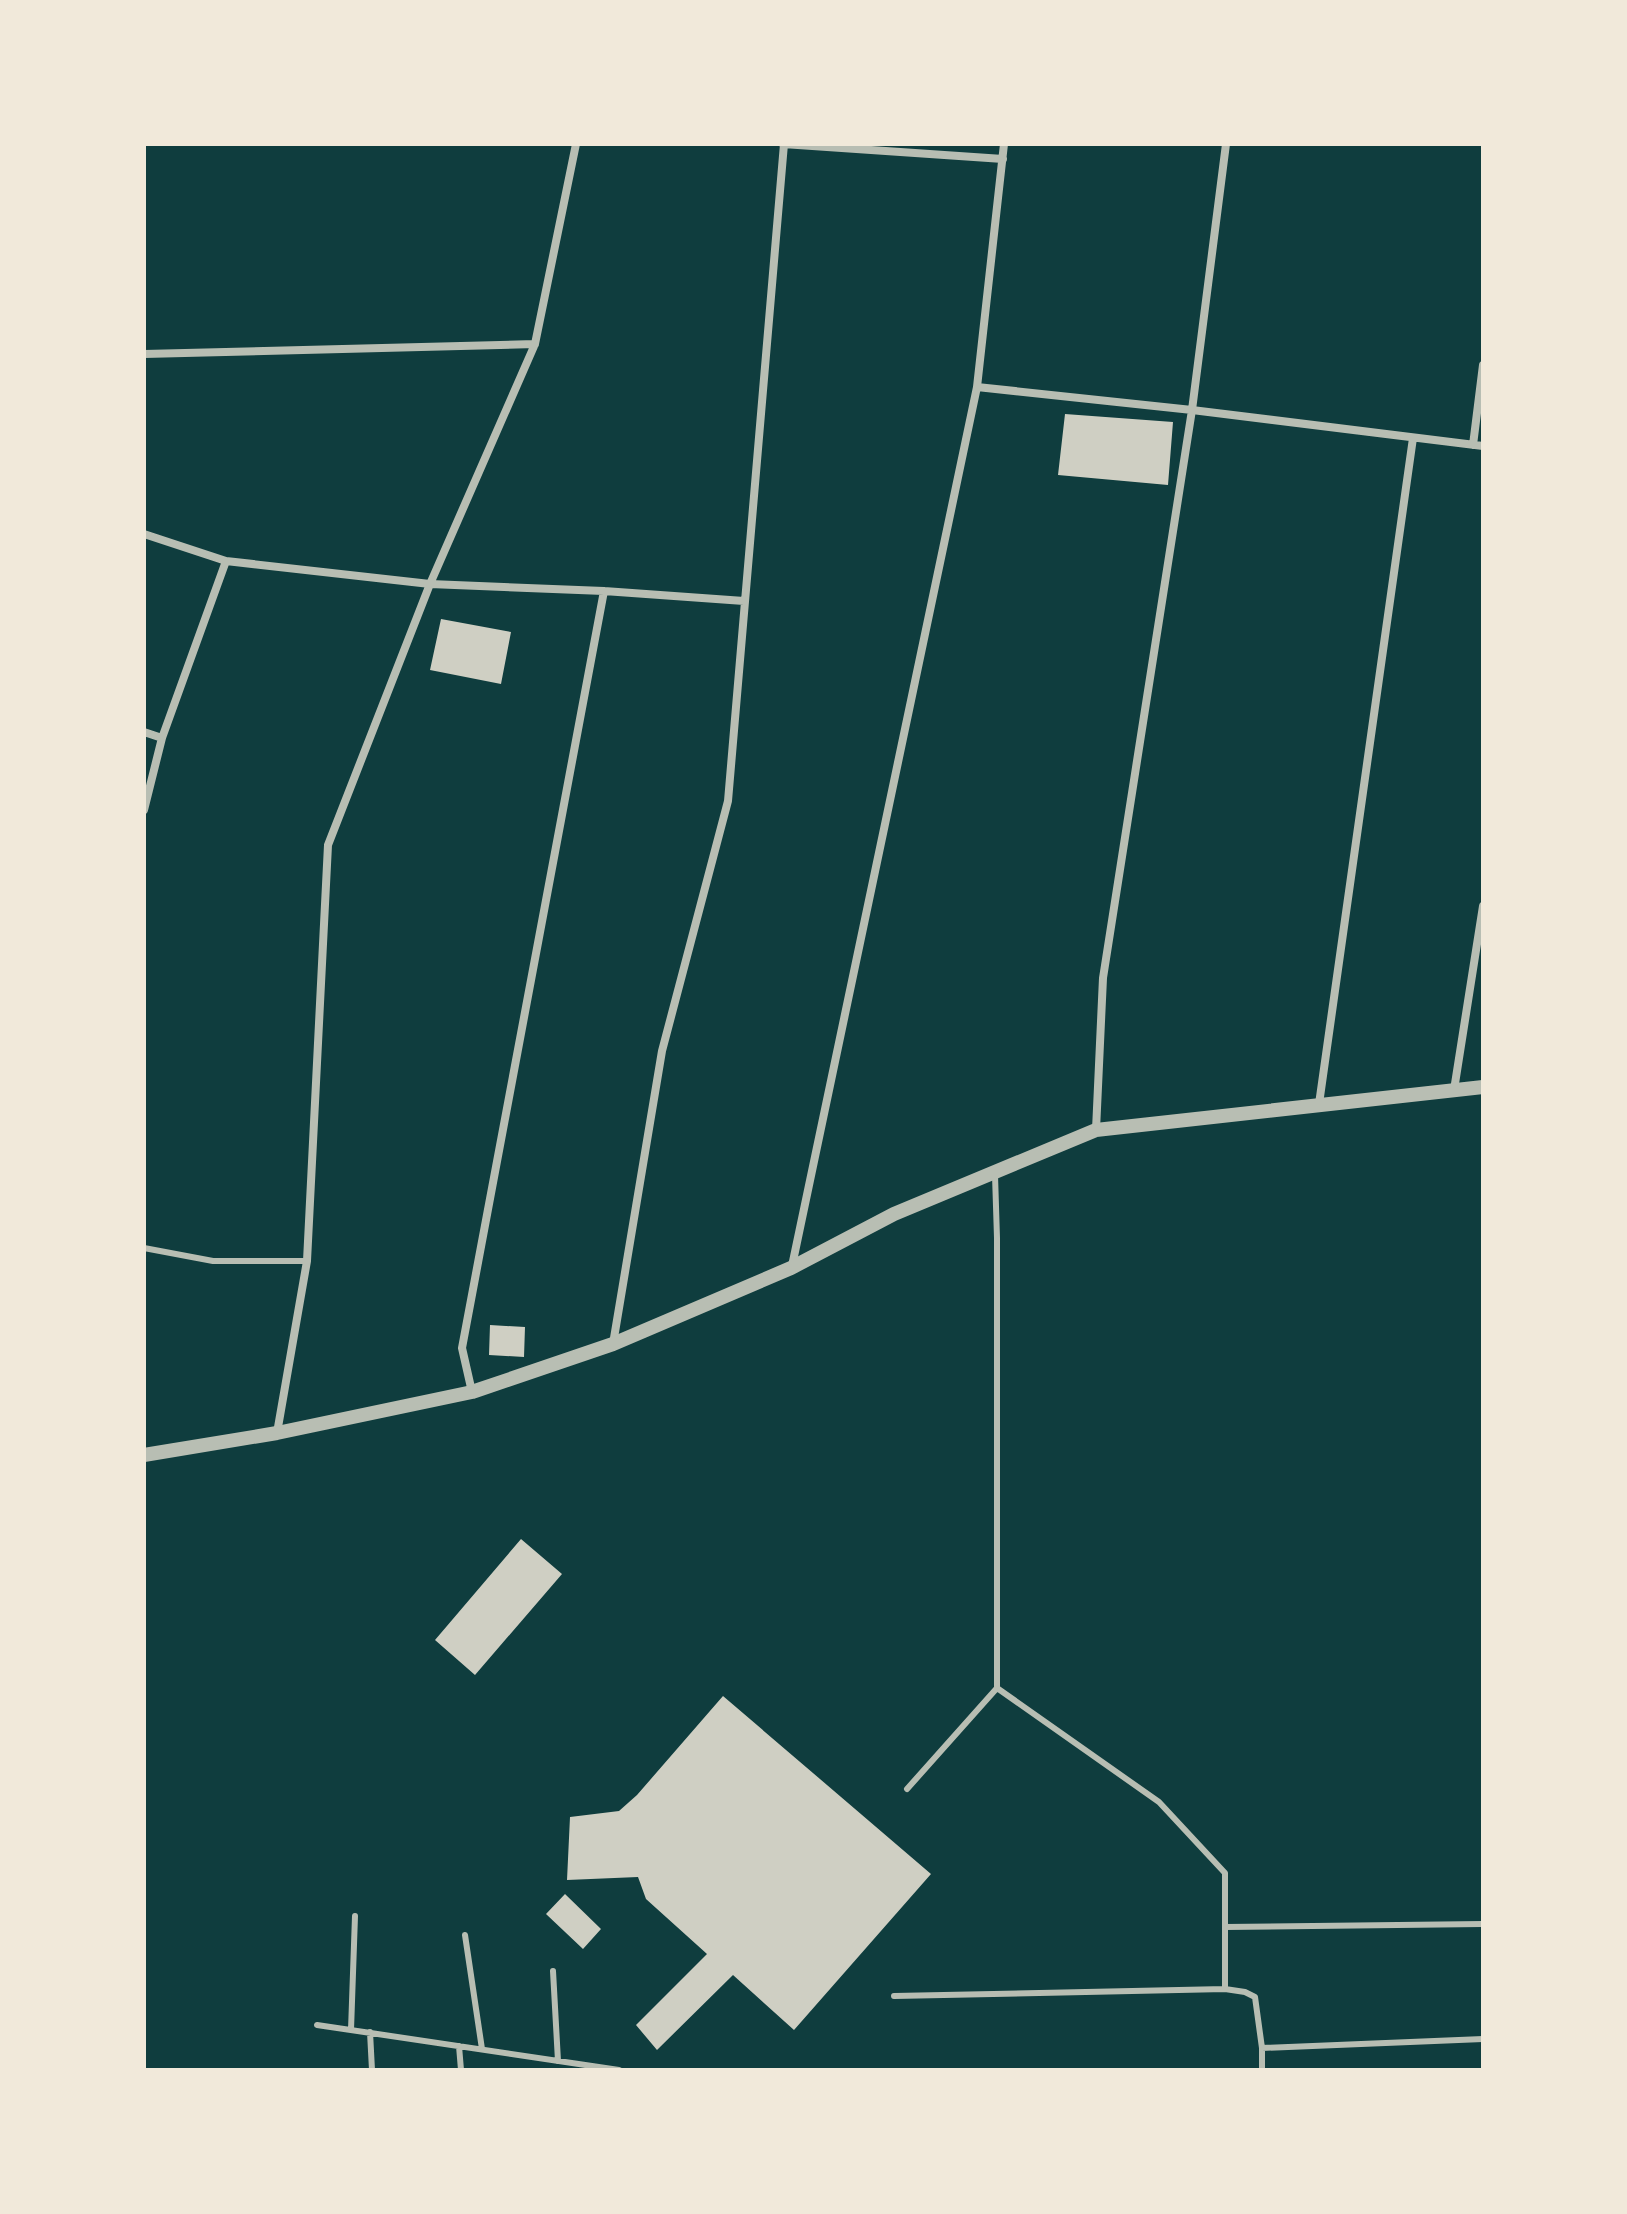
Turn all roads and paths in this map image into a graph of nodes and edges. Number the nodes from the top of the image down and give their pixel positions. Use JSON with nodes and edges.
{"nodes":[{"id":1,"x":576,"y":144,"type":"edge"},
{"id":2,"x":784,"y":144,"type":"edge"},
{"id":3,"x":1004,"y":144,"type":"edge"},
{"id":4,"x":1226,"y":144,"type":"edge"},
{"id":5,"x":1003,"y":159,"type":"junction"},
{"id":6,"x":535,"y":344,"type":"junction"},
{"id":7,"x":144,"y":354,"type":"edge"},
{"id":8,"x":1483,"y":365,"type":"edge"},
{"id":9,"x":977,"y":387,"type":"junction"},
{"id":10,"x":1192,"y":410,"type":"junction"},
{"id":11,"x":1413,"y":438,"type":"junction"},
{"id":12,"x":1478,"y":445,"type":"edge"},
{"id":13,"x":144,"y":534,"type":"edge"},
{"id":14,"x":226,"y":561,"type":"junction"},
{"id":15,"x":430,"y":584,"type":"junction"},
{"id":16,"x":604,"y":591,"type":"junction"},
{"id":17,"x":744,"y":601,"type":"junction"},
{"id":18,"x":144,"y":732,"type":"edge"},
{"id":19,"x":162,"y":738,"type":"junction"},
{"id":20,"x":144,"y":810,"type":"edge"},
{"id":21,"x":1483,"y":906,"type":"edge"},
{"id":22,"x":1483,"y":1087,"type":"edge"},
{"id":23,"x":1454,"y":1090,"type":"junction"},
{"id":24,"x":1319,"y":1104,"type":"junction"},
{"id":25,"x":1096,"y":1130,"type":"junction"},
{"id":26,"x":995,"y":1172,"type":"junction"},
{"id":27,"x":144,"y":1248,"type":"edge"},
{"id":28,"x":307,"y":1261,"type":"junction"},
{"id":29,"x":791,"y":1268,"type":"junction"},
{"id":30,"x":613,"y":1344,"type":"junction"},
{"id":31,"x":472,"y":1392,"type":"junction"},
{"id":32,"x":277,"y":1433,"type":"junction"},
{"id":33,"x":144,"y":1455,"type":"edge"},
{"id":34,"x":997,"y":1688,"type":"junction"},
{"id":35,"x":907,"y":1789,"type":"dead end"},
{"id":36,"x":355,"y":1916,"type":"dead end"},
{"id":37,"x":1483,"y":1924,"type":"edge"},
{"id":38,"x":1225,"y":1927,"type":"junction"},
{"id":39,"x":465,"y":1935,"type":"dead end"},
{"id":40,"x":553,"y":1971,"type":"dead end"},
{"id":41,"x":1225,"y":1989,"type":"junction"},
{"id":42,"x":894,"y":1996,"type":"dead end"},
{"id":43,"x":317,"y":2025,"type":"dead end"},
{"id":44,"x":351,"y":2030,"type":"junction"},
{"id":45,"x":370,"y":2032,"type":"junction"},
{"id":46,"x":1483,"y":2039,"type":"edge"},
{"id":47,"x":459,"y":2046,"type":"junction"},
{"id":48,"x":1262,"y":2048,"type":"junction"},
{"id":49,"x":482,"y":2049,"type":"junction"},
{"id":50,"x":558,"y":2061,"type":"junction"},
{"id":51,"x":579,"y":2067,"type":"edge"},
{"id":52,"x":372,"y":2070,"type":"edge"},
{"id":53,"x":461,"y":2070,"type":"edge"},
{"id":54,"x":619,"y":2070,"type":"edge"},
{"id":55,"x":1262,"y":2070,"type":"edge"}],
"edges":[{"from":1,"to":6,"type":"street"},
{"from":2,"to":5,"type":"street"},
{"from":2,"to":17,"type":"street"},
{"from":3,"to":5,"type":"street"},
{"from":4,"to":10,"type":"street"},
{"from":5,"to":9,"type":"street"},
{"from":6,"to":7,"type":"street"},
{"from":6,"to":15,"type":"street"},
{"from":8,"to":12,"type":"street"},
{"from":9,"to":10,"type":"street"},
{"from":9,"to":29,"type":"street"},
{"from":10,"to":11,"type":"street"},
{"from":10,"to":25,"type":"street"},
{"from":11,"to":12,"type":"street"},
{"from":11,"to":24,"type":"street"},
{"from":13,"to":14,"type":"street"},
{"from":14,"to":15,"type":"street"},
{"from":14,"to":19,"type":"street"},
{"from":15,"to":16,"type":"street"},
{"from":15,"to":28,"type":"street"},
{"from":16,"to":17,"type":"street"},
{"from":16,"to":31,"type":"street"},
{"from":17,"to":30,"type":"street"},
{"from":18,"to":19,"type":"street"},
{"from":19,"to":20,"type":"street"},
{"from":21,"to":23,"type":"street"},
{"from":22,"to":23,"type":"street"},
{"from":23,"to":24,"type":"street"},
{"from":24,"to":25,"type":"street"},
{"from":25,"to":26,"type":"street"},
{"from":26,"to":29,"type":"street"},
{"from":26,"to":34,"type":"lane"},
{"from":27,"to":28,"type":"lane"},
{"from":28,"to":32,"type":"street"},
{"from":29,"to":30,"type":"street"},
{"from":30,"to":31,"type":"street"},
{"from":31,"to":32,"type":"street"},
{"from":32,"to":33,"type":"street"},
{"from":34,"to":35,"type":"lane"},
{"from":34,"to":38,"type":"lane"},
{"from":36,"to":44,"type":"lane"},
{"from":37,"to":38,"type":"lane"},
{"from":38,"to":41,"type":"lane"},
{"from":39,"to":49,"type":"lane"},
{"from":40,"to":50,"type":"lane"},
{"from":41,"to":42,"type":"lane"},
{"from":41,"to":48,"type":"lane"},
{"from":43,"to":44,"type":"lane"},
{"from":44,"to":45,"type":"lane"},
{"from":45,"to":47,"type":"lane"},
{"from":45,"to":52,"type":"lane"},
{"from":46,"to":48,"type":"lane"},
{"from":47,"to":49,"type":"lane"},
{"from":47,"to":53,"type":"lane"},
{"from":48,"to":55,"type":"lane"},
{"from":49,"to":50,"type":"lane"},
{"from":50,"to":51,"type":"lane"},
{"from":51,"to":54,"type":"lane"}]}
